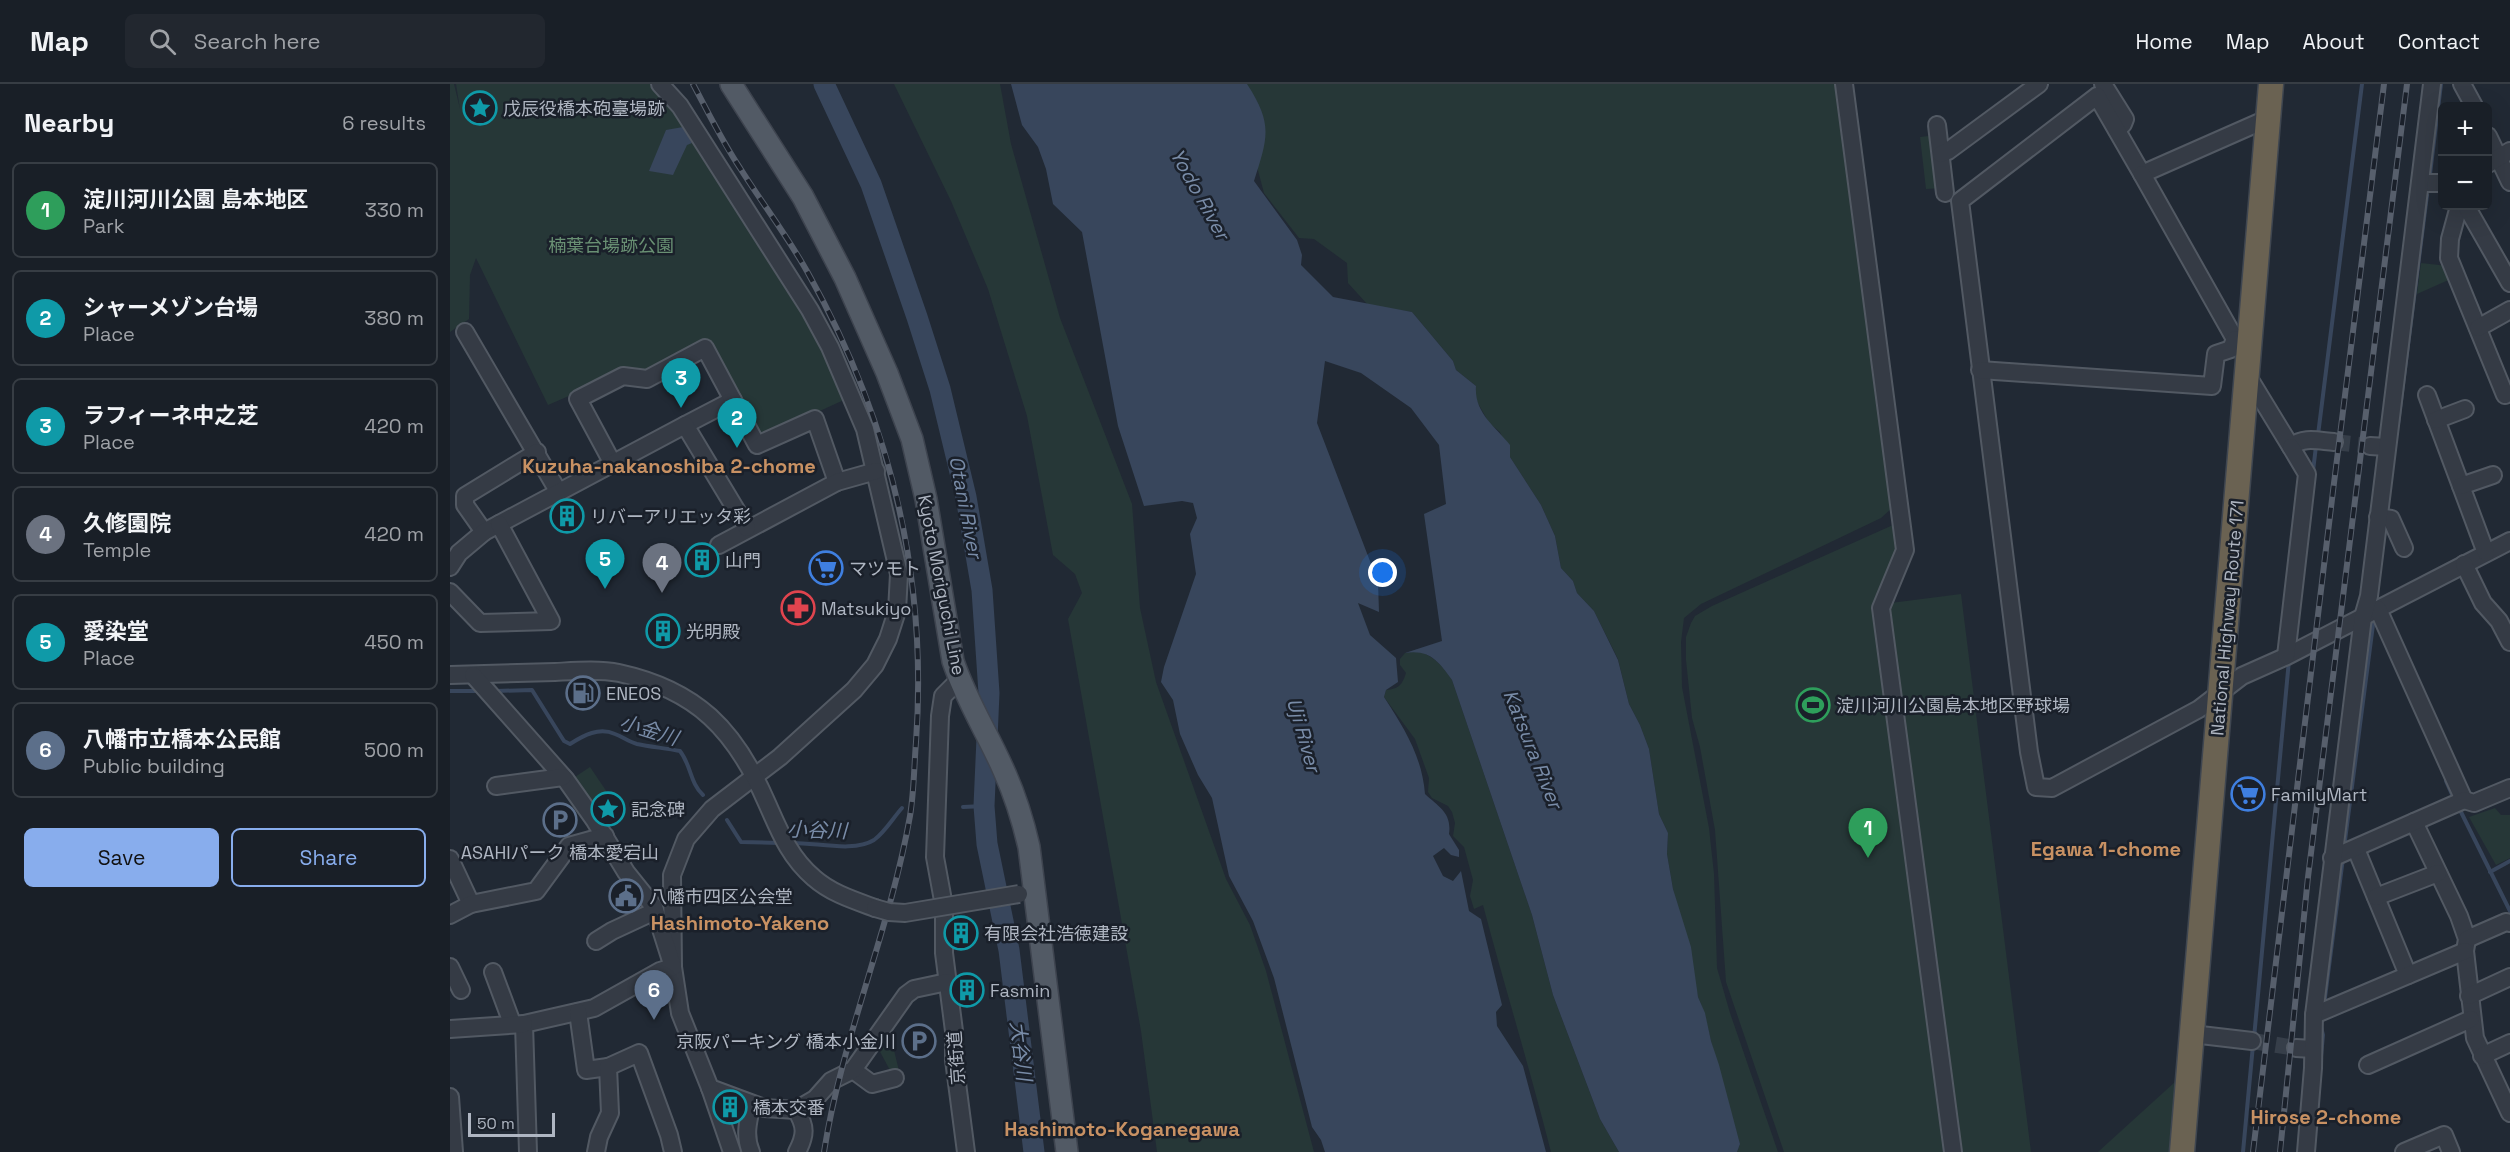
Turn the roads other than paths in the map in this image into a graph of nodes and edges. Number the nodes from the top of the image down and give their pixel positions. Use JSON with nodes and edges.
{"nodes":[{"id":1,"x":660,"y":84,"type":"edge"},
{"id":2,"x":731,"y":84,"type":"edge"},
{"id":3,"x":1844,"y":84,"type":"edge"},
{"id":4,"x":2039,"y":84,"type":"edge"},
{"id":5,"x":2103,"y":84,"type":"edge"},
{"id":6,"x":2271,"y":84,"type":"edge"},
{"id":7,"x":2432,"y":84,"type":"edge"},
{"id":8,"x":2462,"y":84,"type":"edge"},
{"id":9,"x":2472,"y":102,"type":"edge"},
{"id":10,"x":2269,"y":118,"type":"junction"},
{"id":11,"x":1937,"y":125,"type":"dead end"},
{"id":12,"x":2117,"y":130,"type":"junction"},
{"id":13,"x":1941,"y":154,"type":"junction"},
{"id":14,"x":2498,"y":158,"type":"edge"},
{"id":15,"x":2142,"y":174,"type":"junction"},
{"id":16,"x":2510,"y":182,"type":"edge"},
{"id":17,"x":2420,"y":183,"type":"junction"},
{"id":18,"x":2438,"y":183,"type":"edge"},
{"id":19,"x":1945,"y":193,"type":"dead end"},
{"id":20,"x":2458,"y":210,"type":"edge"},
{"id":21,"x":2468,"y":210,"type":"edge"},
{"id":22,"x":2510,"y":283,"type":"edge"},
{"id":23,"x":2510,"y":310,"type":"edge"},
{"id":24,"x":2478,"y":328,"type":"junction"},
{"id":25,"x":465,"y":332,"type":"dead end"},
{"id":26,"x":2242,"y":340,"type":"junction"},
{"id":27,"x":1980,"y":369,"type":"junction"},
{"id":28,"x":2247,"y":375,"type":"junction"},
{"id":29,"x":2427,"y":395,"type":"dead end"},
{"id":30,"x":2505,"y":395,"type":"dead end"},
{"id":31,"x":733,"y":400,"type":"junction"},
{"id":32,"x":2465,"y":409,"type":"dead end"},
{"id":33,"x":2436,"y":420,"type":"junction"},
{"id":34,"x":685,"y":425,"type":"junction"},
{"id":35,"x":2334,"y":442,"type":"tunnel mouth"},
{"id":36,"x":2291,"y":447,"type":"junction"},
{"id":37,"x":537,"y":452,"type":"junction"},
{"id":38,"x":612,"y":464,"type":"junction"},
{"id":39,"x":876,"y":471,"type":"junction"},
{"id":40,"x":2493,"y":475,"type":"dead end"},
{"id":41,"x":837,"y":482,"type":"junction"},
{"id":42,"x":2461,"y":486,"type":"junction"},
{"id":43,"x":558,"y":491,"type":"junction"},
{"id":44,"x":2384,"y":518,"type":"junction"},
{"id":45,"x":491,"y":528,"type":"junction"},
{"id":46,"x":747,"y":528,"type":"junction"},
{"id":47,"x":2510,"y":541,"type":"edge"},
{"id":48,"x":719,"y":545,"type":"dead end"},
{"id":49,"x":2404,"y":549,"type":"dead end"},
{"id":50,"x":2486,"y":553,"type":"junction"},
{"id":51,"x":2464,"y":564,"type":"junction"},
{"id":52,"x":450,"y":567,"type":"edge"},
{"id":53,"x":450,"y":592,"type":"edge"},
{"id":54,"x":2370,"y":613,"type":"junction"},
{"id":55,"x":2510,"y":642,"type":"edge"},
{"id":56,"x":2289,"y":655,"type":"junction"},
{"id":57,"x":450,"y":675,"type":"edge"},
{"id":58,"x":959,"y":680,"type":"junction"},
{"id":59,"x":481,"y":685,"type":"junction"},
{"id":60,"x":2221,"y":690,"type":"junction"},
{"id":61,"x":755,"y":776,"type":"junction"},
{"id":62,"x":563,"y":777,"type":"junction"},
{"id":63,"x":496,"y":786,"type":"dead end"},
{"id":64,"x":2510,"y":788,"type":"edge"},
{"id":65,"x":2464,"y":800,"type":"junction"},
{"id":66,"x":2415,"y":822,"type":"junction"},
{"id":67,"x":605,"y":836,"type":"junction"},
{"id":68,"x":2344,"y":853,"type":"junction"},
{"id":69,"x":450,"y":861,"type":"edge"},
{"id":70,"x":2438,"y":873,"type":"junction"},
{"id":71,"x":1026,"y":893,"type":"junction"},
{"id":72,"x":2376,"y":897,"type":"junction"},
{"id":73,"x":471,"y":904,"type":"junction"},
{"id":74,"x":655,"y":911,"type":"junction"},
{"id":75,"x":450,"y":915,"type":"edge"},
{"id":76,"x":2510,"y":923,"type":"edge"},
{"id":77,"x":596,"y":941,"type":"dead end"},
{"id":78,"x":2466,"y":945,"type":"junction"},
{"id":79,"x":673,"y":967,"type":"junction"},
{"id":80,"x":450,"y":968,"type":"edge"},
{"id":81,"x":493,"y":972,"type":"dead end"},
{"id":82,"x":2408,"y":975,"type":"junction"},
{"id":83,"x":2510,"y":977,"type":"edge"},
{"id":84,"x":947,"y":982,"type":"junction"},
{"id":85,"x":461,"y":990,"type":"dead end"},
{"id":86,"x":2469,"y":996,"type":"junction"},
{"id":87,"x":578,"y":1011,"type":"junction"},
{"id":88,"x":2320,"y":1011,"type":"junction"},
{"id":89,"x":2471,"y":1019,"type":"junction"},
{"id":90,"x":518,"y":1024,"type":"junction"},
{"id":91,"x":450,"y":1029,"type":"edge"},
{"id":92,"x":2192,"y":1034,"type":"junction"},
{"id":93,"x":2252,"y":1041,"type":"tunnel mouth"},
{"id":94,"x":2510,"y":1043,"type":"edge"},
{"id":95,"x":2296,"y":1048,"type":"tunnel mouth"},
{"id":96,"x":2313,"y":1049,"type":"junction"},
{"id":97,"x":2482,"y":1056,"type":"junction"},
{"id":98,"x":2368,"y":1065,"type":"dead end"},
{"id":99,"x":608,"y":1067,"type":"junction"},
{"id":100,"x":853,"y":1070,"type":"junction"},
{"id":101,"x":895,"y":1078,"type":"dead end"},
{"id":102,"x":710,"y":1088,"type":"junction"},
{"id":103,"x":450,"y":1097,"type":"edge"},
{"id":104,"x":752,"y":1104,"type":"junction"},
{"id":105,"x":795,"y":1110,"type":"junction"},
{"id":106,"x":2510,"y":1111,"type":"edge"},
{"id":107,"x":454,"y":1152,"type":"edge"},
{"id":108,"x":528,"y":1152,"type":"edge"},
{"id":109,"x":596,"y":1152,"type":"edge"},
{"id":110,"x":673,"y":1152,"type":"edge"},
{"id":111,"x":732,"y":1152,"type":"edge"},
{"id":112,"x":751,"y":1152,"type":"edge"},
{"id":113,"x":797,"y":1152,"type":"edge"},
{"id":114,"x":966,"y":1152,"type":"edge"},
{"id":115,"x":1067,"y":1152,"type":"edge"},
{"id":116,"x":1953,"y":1152,"type":"edge"},
{"id":117,"x":2182,"y":1152,"type":"edge"},
{"id":118,"x":2306,"y":1152,"type":"edge"},
{"id":119,"x":2404,"y":1152,"type":"edge"},
{"id":120,"x":2451,"y":1152,"type":"edge"}],
"edges":[{"from":1,"to":39,"type":"street"},
{"from":2,"to":58,"type":"main road","name":"Kyoto Moriguchi Line"},
{"from":3,"to":116,"type":"street"},
{"from":4,"to":13,"type":"street"},
{"from":5,"to":12,"type":"street"},
{"from":6,"to":10,"type":"highway","name":"National Highway Route 171"},
{"from":7,"to":17,"type":"street"},
{"from":8,"to":9,"type":"street"},
{"from":10,"to":15,"type":"street"},
{"from":10,"to":26,"type":"highway","name":"National Highway Route 171"},
{"from":11,"to":13,"type":"street"},
{"from":12,"to":15,"type":"street"},
{"from":12,"to":27,"type":"street"},
{"from":13,"to":19,"type":"street"},
{"from":14,"to":16,"type":"street"},
{"from":15,"to":26,"type":"street"},
{"from":17,"to":18,"type":"street"},
{"from":17,"to":44,"type":"street"},
{"from":20,"to":24,"type":"street"},
{"from":21,"to":22,"type":"street"},
{"from":23,"to":24,"type":"street"},
{"from":24,"to":30,"type":"street"},
{"from":25,"to":37,"type":"street"},
{"from":26,"to":27,"type":"street"},
{"from":26,"to":28,"type":"highway","name":"National Highway Route 171"},
{"from":27,"to":60,"type":"street"},
{"from":28,"to":36,"type":"street"},
{"from":28,"to":60,"type":"highway","name":"National Highway Route 171"},
{"from":29,"to":33,"type":"street"},
{"from":31,"to":34,"type":"street"},
{"from":31,"to":38,"type":"street"},
{"from":31,"to":41,"type":"street"},
{"from":32,"to":33,"type":"street"},
{"from":33,"to":42,"type":"street"},
{"from":34,"to":38,"type":"street"},
{"from":34,"to":46,"type":"street"},
{"from":35,"to":36,"type":"street"},
{"from":36,"to":56,"type":"street"},
{"from":37,"to":43,"type":"street"},
{"from":37,"to":45,"type":"street"},
{"from":38,"to":43,"type":"street"},
{"from":39,"to":41,"type":"street"},
{"from":39,"to":61,"type":"street"},
{"from":40,"to":42,"type":"street"},
{"from":41,"to":46,"type":"street"},
{"from":42,"to":50,"type":"street"},
{"from":43,"to":45,"type":"street"},
{"from":44,"to":49,"type":"street"},
{"from":44,"to":54,"type":"street"},
{"from":45,"to":52,"type":"street"},
{"from":45,"to":53,"type":"street"},
{"from":46,"to":48,"type":"street"},
{"from":47,"to":50,"type":"street"},
{"from":50,"to":51,"type":"street"},
{"from":51,"to":54,"type":"street"},
{"from":51,"to":55,"type":"street"},
{"from":54,"to":56,"type":"street"},
{"from":54,"to":65,"type":"street"},
{"from":54,"to":68,"type":"street"},
{"from":56,"to":60,"type":"street"},
{"from":57,"to":59,"type":"street"},
{"from":58,"to":71,"type":"main road","name":"Kyoto Moriguchi Line"},
{"from":58,"to":84,"type":"street","name":"京街道"},
{"from":59,"to":61,"type":"street"},
{"from":59,"to":62,"type":"street"},
{"from":60,"to":92,"type":"highway","name":"National Highway Route 171"},
{"from":61,"to":71,"type":"street","bridge":true},
{"from":61,"to":79,"type":"street"},
{"from":62,"to":63,"type":"street"},
{"from":62,"to":67,"type":"street"},
{"from":64,"to":65,"type":"street"},
{"from":65,"to":66,"type":"street"},
{"from":66,"to":68,"type":"street"},
{"from":66,"to":70,"type":"street"},
{"from":67,"to":73,"type":"street"},
{"from":67,"to":74,"type":"street"},
{"from":68,"to":72,"type":"street"},
{"from":68,"to":88,"type":"street"},
{"from":69,"to":73,"type":"street"},
{"from":70,"to":72,"type":"street"},
{"from":70,"to":78,"type":"street"},
{"from":71,"to":115,"type":"main road","name":"Kyoto Moriguchi Line"},
{"from":72,"to":82,"type":"street"},
{"from":73,"to":75,"type":"street"},
{"from":74,"to":77,"type":"street"},
{"from":74,"to":79,"type":"street"},
{"from":76,"to":78,"type":"street"},
{"from":78,"to":82,"type":"street"},
{"from":78,"to":86,"type":"street"},
{"from":79,"to":87,"type":"street"},
{"from":79,"to":102,"type":"street"},
{"from":80,"to":85,"type":"street"},
{"from":81,"to":90,"type":"street"},
{"from":82,"to":88,"type":"street"},
{"from":83,"to":86,"type":"street"},
{"from":84,"to":100,"type":"street"},
{"from":84,"to":114,"type":"street","name":"京街道"},
{"from":86,"to":89,"type":"street"},
{"from":87,"to":90,"type":"street"},
{"from":87,"to":99,"type":"street"},
{"from":88,"to":96,"type":"street"},
{"from":89,"to":97,"type":"street"},
{"from":89,"to":98,"type":"street"},
{"from":90,"to":91,"type":"street"},
{"from":90,"to":108,"type":"street"},
{"from":92,"to":93,"type":"street"},
{"from":92,"to":117,"type":"highway","name":"National Highway Route 171"},
{"from":94,"to":97,"type":"street"},
{"from":95,"to":96,"type":"street"},
{"from":96,"to":118,"type":"street"},
{"from":97,"to":106,"type":"street"},
{"from":99,"to":109,"type":"street"},
{"from":99,"to":110,"type":"street"},
{"from":100,"to":101,"type":"street"},
{"from":100,"to":105,"type":"street"},
{"from":102,"to":104,"type":"street"},
{"from":102,"to":111,"type":"street"},
{"from":103,"to":107,"type":"street"},
{"from":104,"to":105,"type":"street"},
{"from":104,"to":112,"type":"street"},
{"from":105,"to":113,"type":"street"},
{"from":119,"to":120,"type":"street"}]}
